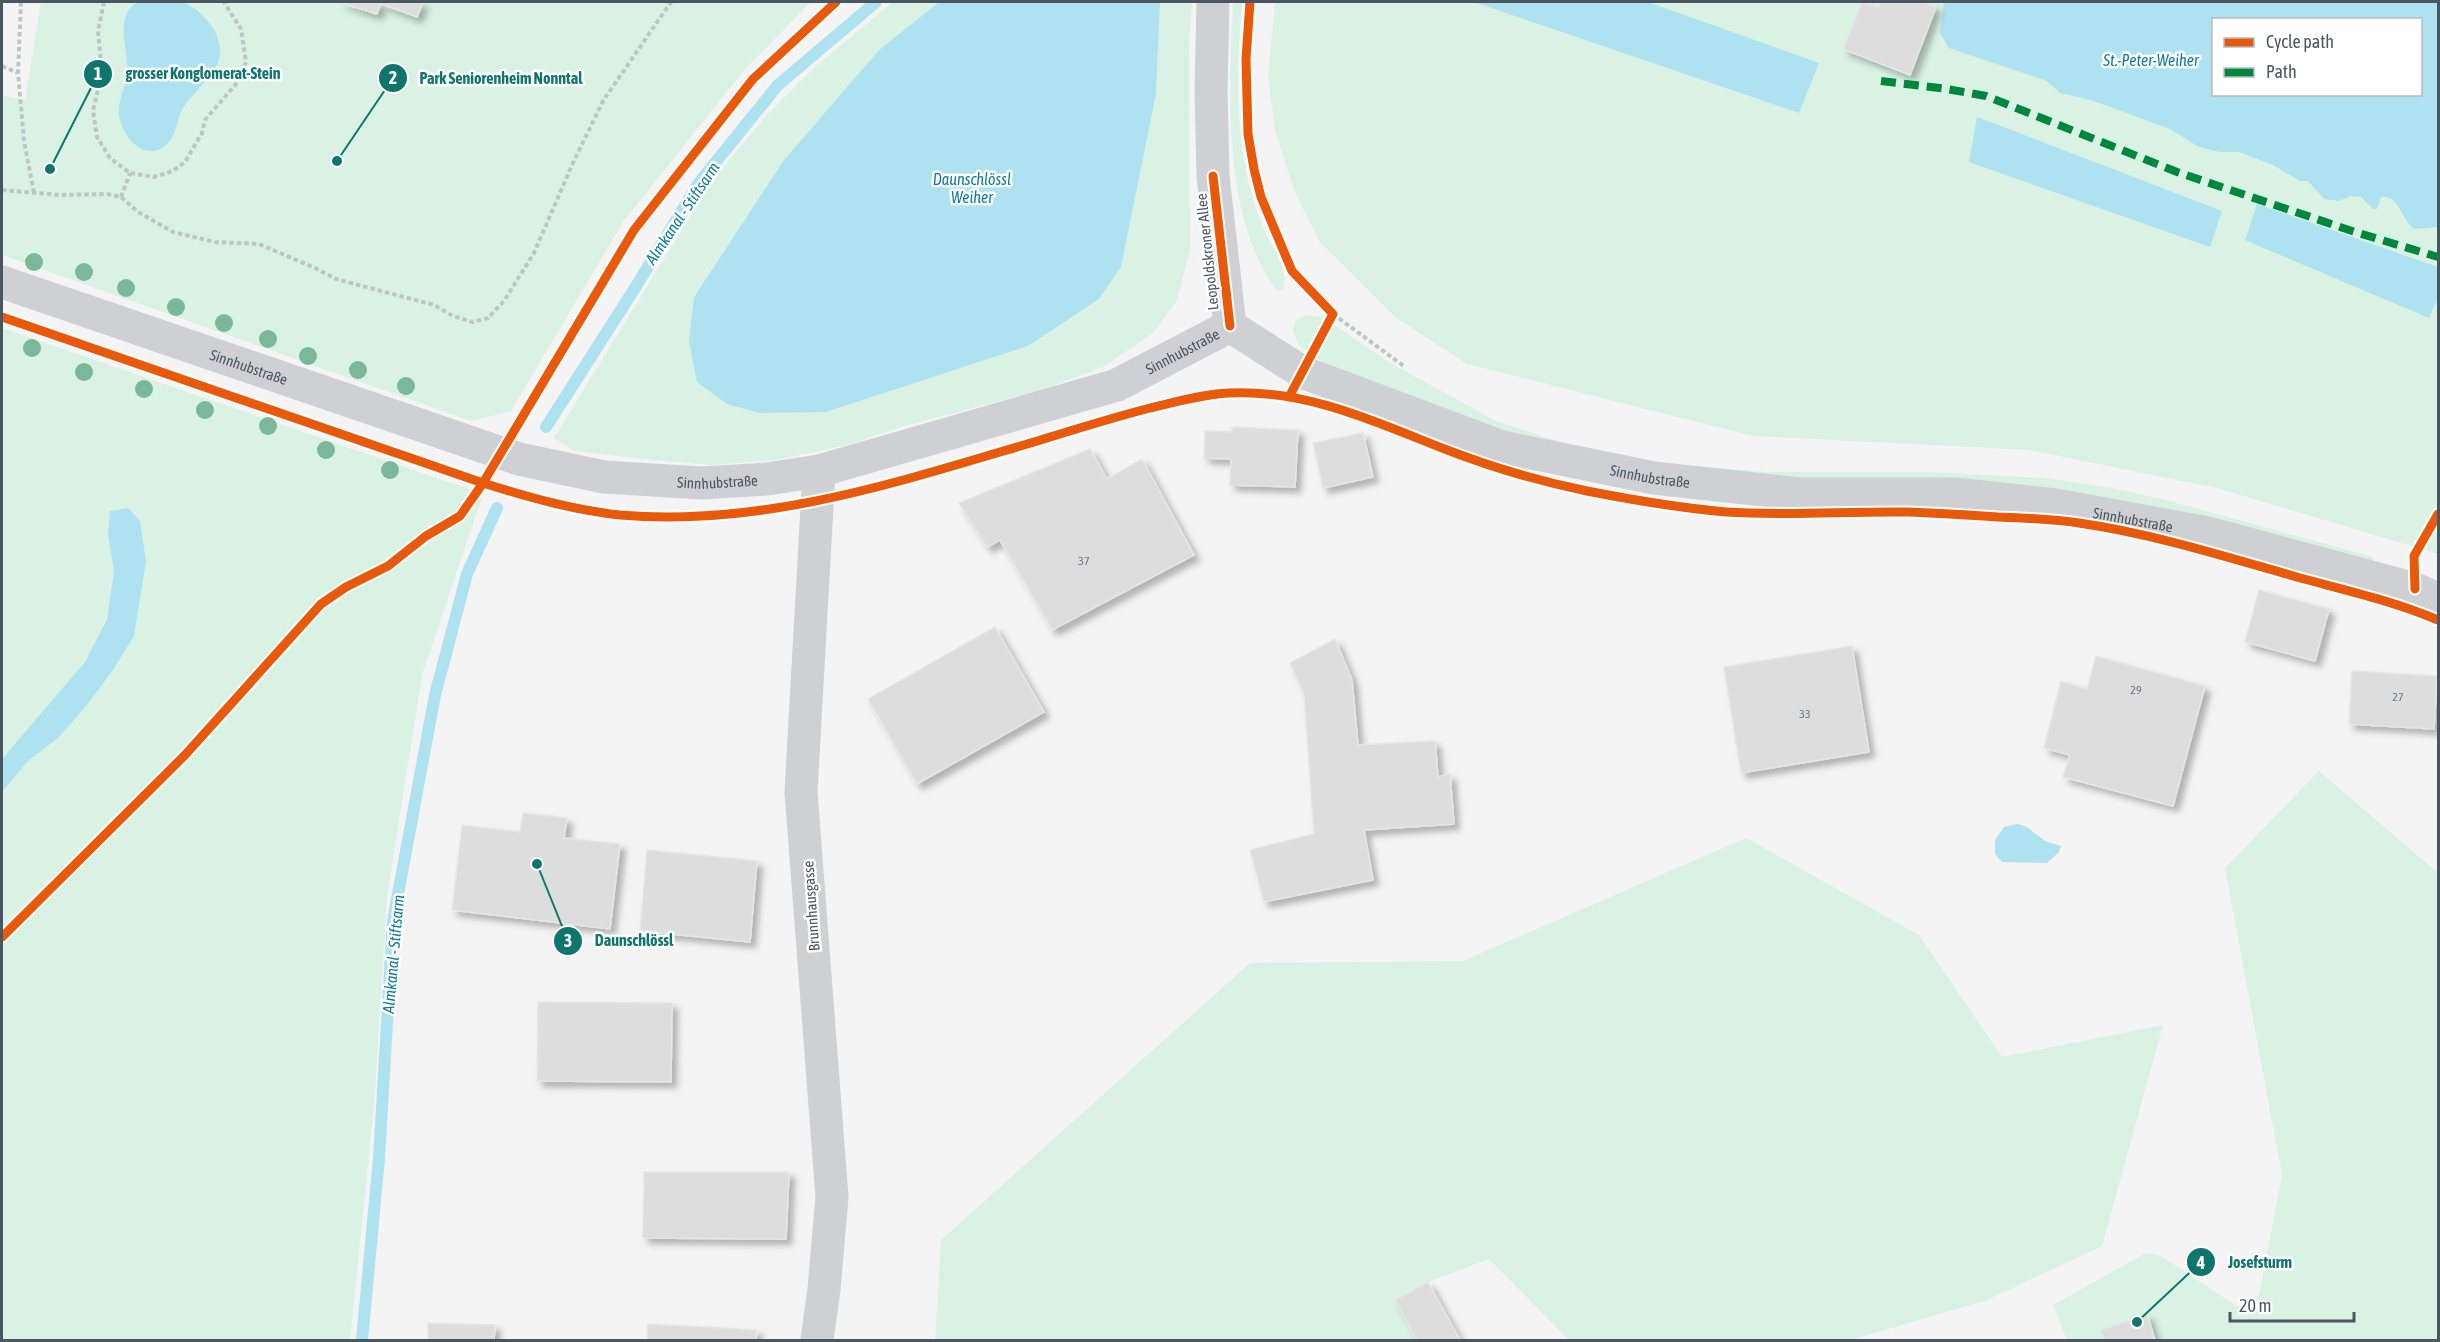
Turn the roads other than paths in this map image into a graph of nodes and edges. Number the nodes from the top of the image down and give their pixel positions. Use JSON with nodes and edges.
{"nodes":[{"id":1,"x":1213,"y":2,"type":"edge"},
{"id":2,"x":2,"y":282,"type":"edge"},
{"id":3,"x":1230,"y":326,"type":"junction"},
{"id":4,"x":819,"y":471,"type":"junction"},
{"id":5,"x":2439,"y":599,"type":"edge"},
{"id":6,"x":817,"y":1341,"type":"edge"}],
"edges":[{"from":1,"to":3,"type":"street","name":"Leopoldskroner Allee"},
{"from":2,"to":4,"type":"street","name":"Sinnhubstraße"},
{"from":3,"to":4,"type":"street","name":"Sinnhubstraße"},
{"from":3,"to":5,"type":"street","name":"Sinnhubstraße"},
{"from":4,"to":6,"type":"street","name":"Brunnhausgasse"}]}
